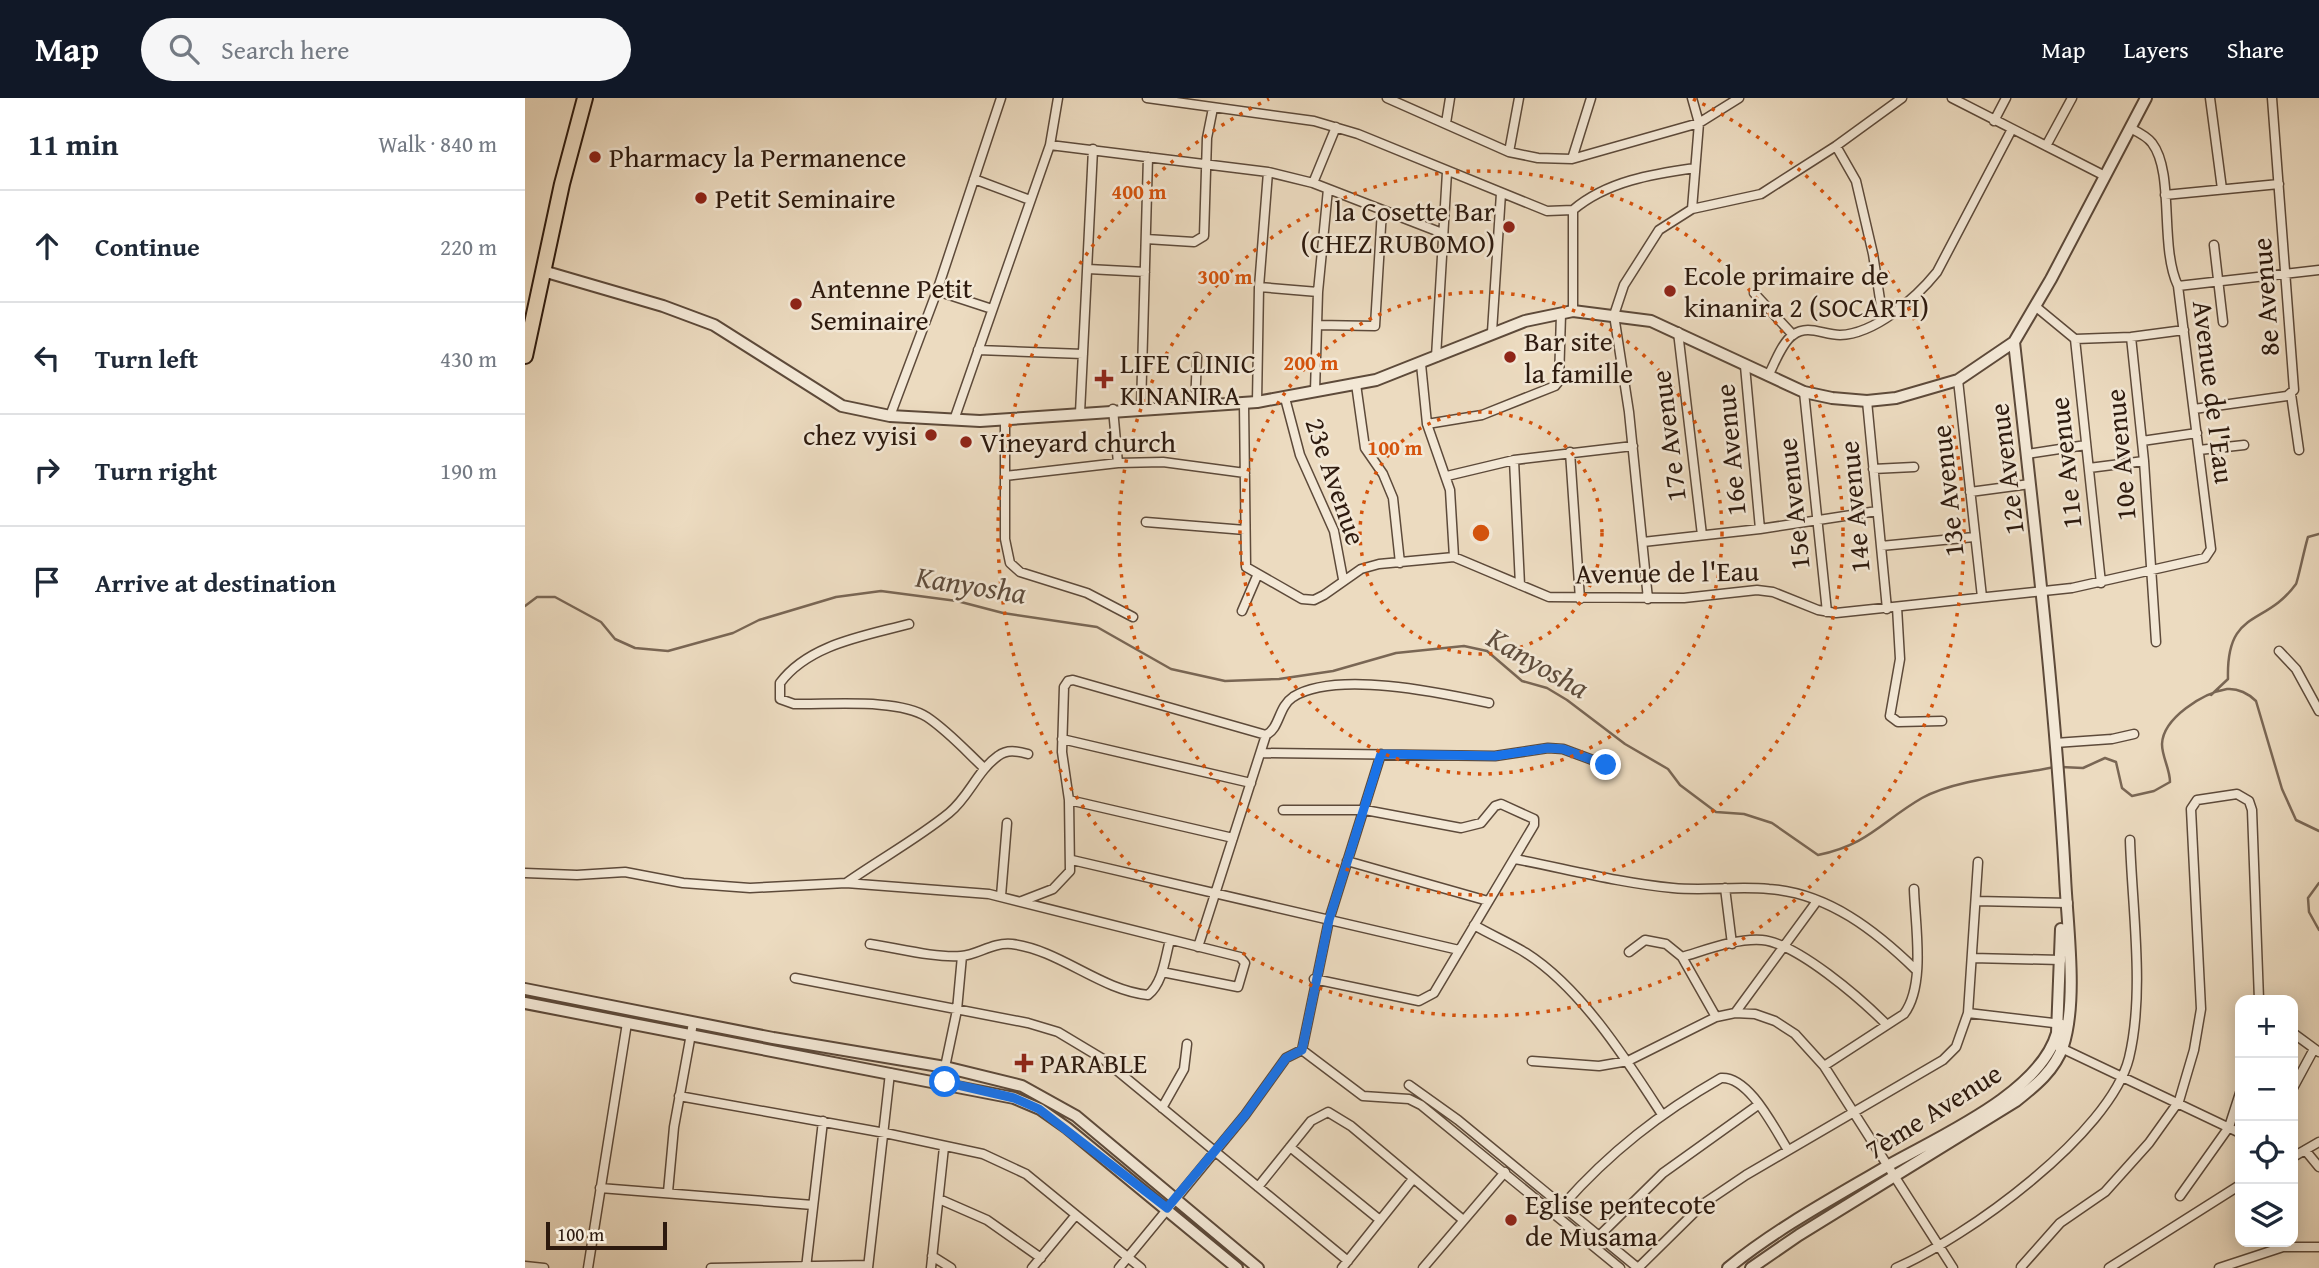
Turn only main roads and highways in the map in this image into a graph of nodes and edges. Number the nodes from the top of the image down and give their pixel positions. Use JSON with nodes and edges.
{"nodes":[{"id":1,"x":585,"y":98,"type":"edge"},
{"id":2,"x":527,"y":331,"type":"edge"},
{"id":3,"x":525,"y":356,"type":"edge"}],
"edges":[{"from":1,"to":2,"type":"highway"},
{"from":2,"to":3,"type":"highway"}]}
